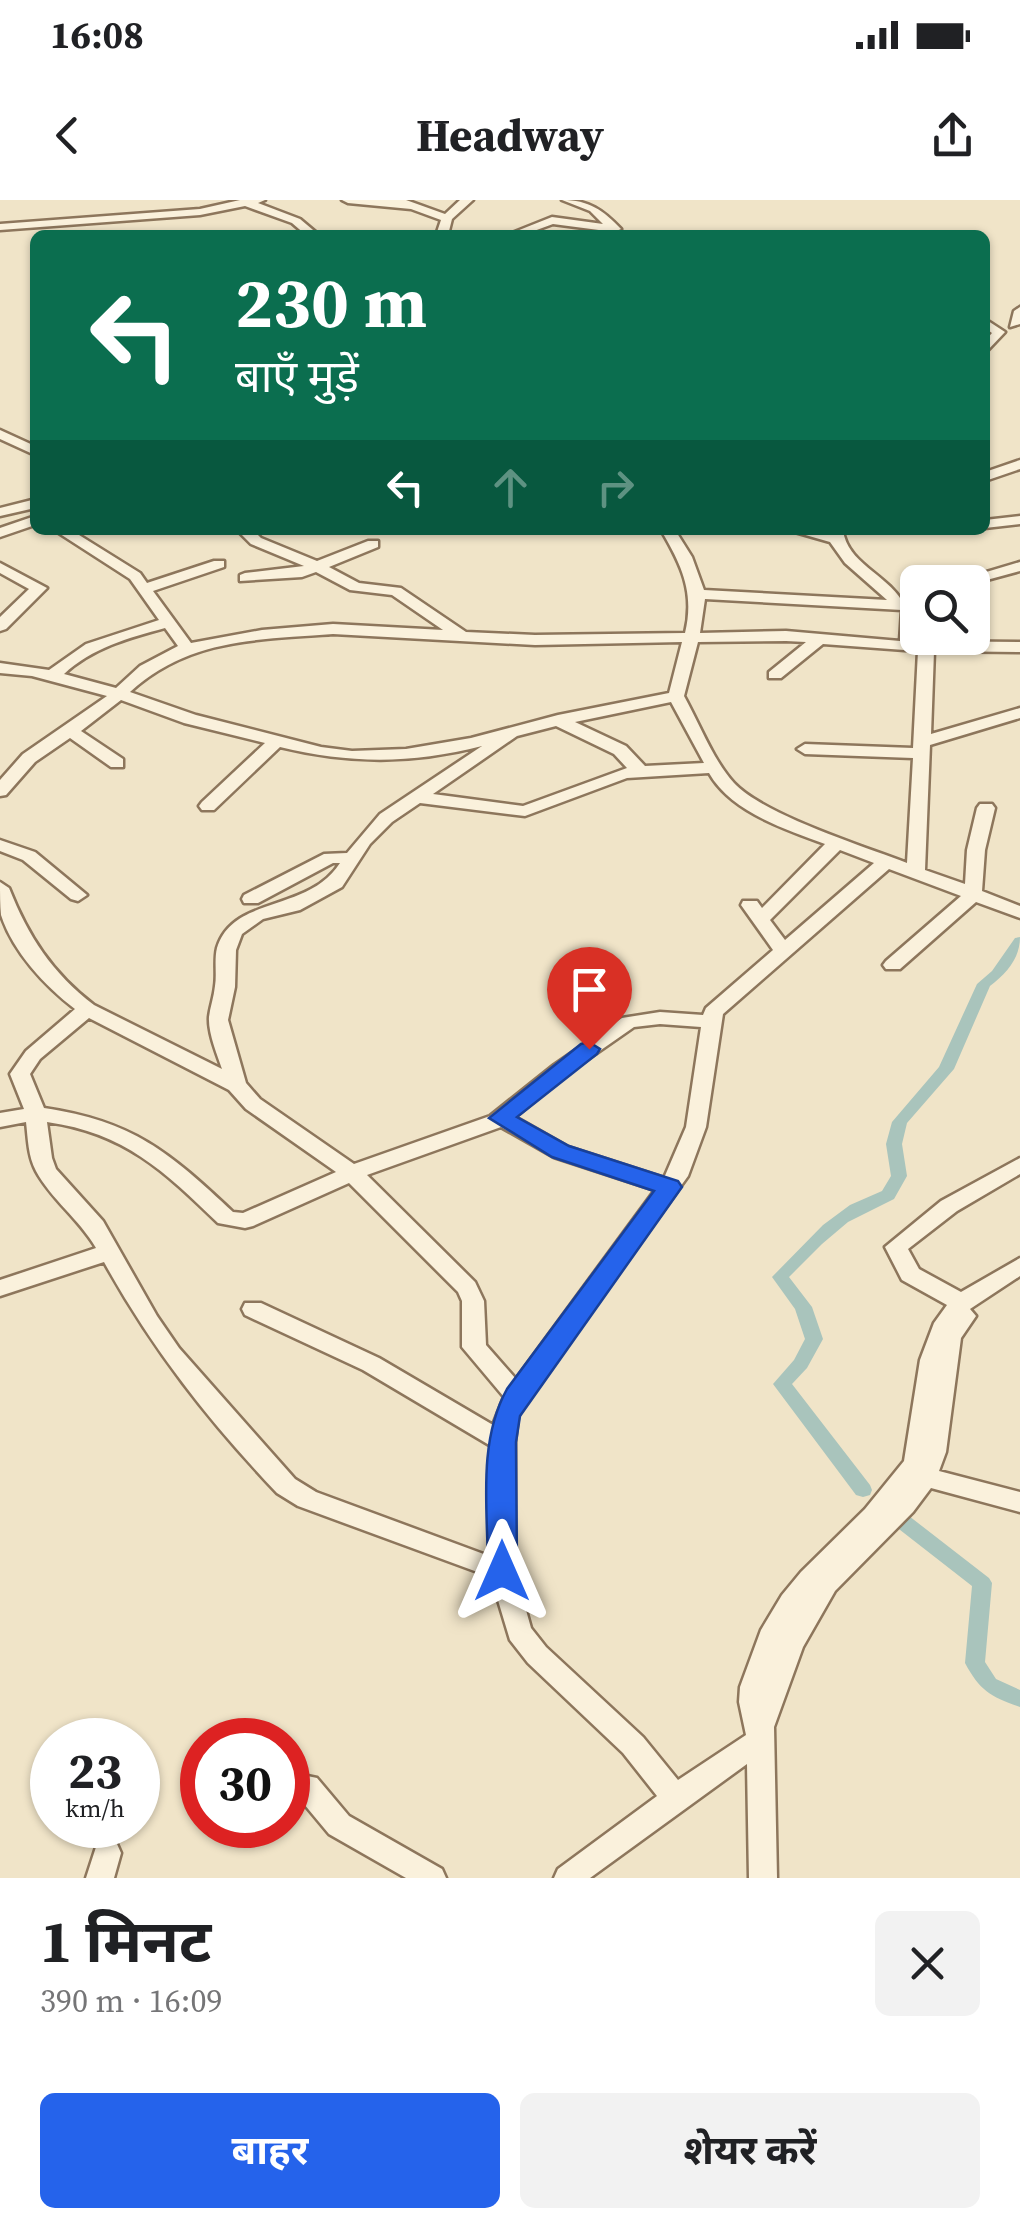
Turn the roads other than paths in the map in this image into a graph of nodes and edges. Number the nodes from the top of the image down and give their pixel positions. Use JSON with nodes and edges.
{"nodes":[{"id":1,"x":259,"y":200,"type":"edge"},
{"id":2,"x":348,"y":200,"type":"edge"},
{"id":3,"x":396,"y":200,"type":"edge"},
{"id":4,"x":468,"y":200,"type":"edge"},
{"id":5,"x":568,"y":200,"type":"edge"},
{"id":6,"x":242,"y":201,"type":"edge"},
{"id":7,"x":410,"y":206,"type":"junction"},
{"id":8,"x":446,"y":218,"type":"junction"},
{"id":9,"x":0,"y":226,"type":"edge"},
{"id":10,"x":307,"y":230,"type":"edge"},
{"id":11,"x":443,"y":230,"type":"edge"},
{"id":12,"x":526,"y":230,"type":"edge"},
{"id":13,"x":605,"y":230,"type":"edge"},
{"id":14,"x":617,"y":230,"type":"edge"},
{"id":15,"x":1018,"y":319,"type":"edge"},
{"id":16,"x":991,"y":326,"type":"edge"},
{"id":17,"x":990,"y":345,"type":"edge"},
{"id":18,"x":0,"y":434,"type":"edge"},
{"id":19,"x":30,"y":448,"type":"edge"},
{"id":20,"x":1020,"y":464,"type":"edge"},
{"id":21,"x":990,"y":475,"type":"edge"},
{"id":22,"x":30,"y":509,"type":"edge"},
{"id":23,"x":0,"y":512,"type":"edge"},
{"id":24,"x":30,"y":512,"type":"edge"},
{"id":25,"x":1020,"y":520,"type":"edge"},
{"id":26,"x":990,"y":523,"type":"edge"},
{"id":27,"x":0,"y":533,"type":"edge"},
{"id":28,"x":69,"y":535,"type":"edge"},
{"id":29,"x":249,"y":535,"type":"edge"},
{"id":30,"x":671,"y":535,"type":"edge"},
{"id":31,"x":837,"y":535,"type":"edge"},
{"id":32,"x":373,"y":544,"type":"dead end"},
{"id":33,"x":219,"y":564,"type":"dead end"},
{"id":34,"x":1020,"y":566,"type":"edge"},
{"id":35,"x":318,"y":567,"type":"junction"},
{"id":36,"x":0,"y":568,"type":"edge"},
{"id":37,"x":990,"y":574,"type":"edge"},
{"id":38,"x":244,"y":578,"type":"dead end"},
{"id":39,"x":146,"y":588,"type":"junction"},
{"id":40,"x":698,"y":594,"type":"junction"},
{"id":41,"x":900,"y":597,"type":"edge"},
{"id":42,"x":900,"y":603,"type":"edge"},
{"id":43,"x":168,"y":623,"type":"junction"},
{"id":44,"x":0,"y":626,"type":"edge"},
{"id":45,"x":464,"y":638,"type":"junction"},
{"id":46,"x":693,"y":638,"type":"junction"},
{"id":47,"x":821,"y":638,"type":"junction"},
{"id":48,"x":900,"y":645,"type":"edge"},
{"id":49,"x":990,"y":647,"type":"edge"},
{"id":50,"x":1020,"y":647,"type":"edge"},
{"id":51,"x":187,"y":648,"type":"junction"},
{"id":52,"x":926,"y":655,"type":"edge"},
{"id":53,"x":0,"y":668,"type":"edge"},
{"id":54,"x":775,"y":675,"type":"dead end"},
{"id":55,"x":52,"y":676,"type":"junction"},
{"id":56,"x":120,"y":694,"type":"junction"},
{"id":57,"x":676,"y":696,"type":"junction"},
{"id":58,"x":1020,"y":714,"type":"edge"},
{"id":59,"x":558,"y":720,"type":"junction"},
{"id":60,"x":71,"y":730,"type":"junction"},
{"id":61,"x":510,"y":734,"type":"junction"},
{"id":62,"x":278,"y":740,"type":"junction"},
{"id":63,"x":921,"y":747,"type":"junction"},
{"id":64,"x":805,"y":749,"type":"dead end"},
{"id":65,"x":116,"y":762,"type":"dead end"},
{"id":66,"x":715,"y":767,"type":"junction"},
{"id":67,"x":639,"y":770,"type":"junction"},
{"id":68,"x":1,"y":787,"type":"edge"},
{"id":69,"x":418,"y":797,"type":"junction"},
{"id":70,"x":208,"y":806,"type":"dead end"},
{"id":71,"x":986,"y":808,"type":"dead end"},
{"id":72,"x":837,"y":842,"type":"junction"},
{"id":73,"x":0,"y":844,"type":"edge"},
{"id":74,"x":352,"y":858,"type":"junction"},
{"id":75,"x":886,"y":862,"type":"junction"},
{"id":76,"x":916,"y":873,"type":"junction"},
{"id":77,"x":0,"y":888,"type":"edge"},
{"id":78,"x":78,"y":894,"type":"dead end"},
{"id":79,"x":973,"y":895,"type":"junction"},
{"id":80,"x":252,"y":899,"type":"dead end"},
{"id":81,"x":1020,"y":912,"type":"edge"},
{"id":82,"x":782,"y":949,"type":"junction"},
{"id":83,"x":893,"y":964,"type":"dead end"},
{"id":84,"x":87,"y":1009,"type":"junction"},
{"id":85,"x":709,"y":1022,"type":"junction"},
{"id":86,"x":236,"y":1085,"type":"junction"},
{"id":87,"x":36,"y":1114,"type":"junction"},
{"id":88,"x":501,"y":1118,"type":"junction"},
{"id":89,"x":0,"y":1120,"type":"edge"},
{"id":90,"x":1020,"y":1166,"type":"edge"},
{"id":91,"x":352,"y":1173,"type":"junction"},
{"id":92,"x":670,"y":1187,"type":"junction"},
{"id":93,"x":110,"y":1252,"type":"junction"},
{"id":94,"x":1020,"y":1266,"type":"edge"},
{"id":95,"x":1020,"y":1280,"type":"edge"},
{"id":96,"x":0,"y":1288,"type":"edge"},
{"id":97,"x":961,"y":1302,"type":"junction"},
{"id":98,"x":253,"y":1310,"type":"dead end"},
{"id":99,"x":517,"y":1396,"type":"junction"},
{"id":100,"x":502,"y":1442,"type":"junction"},
{"id":101,"x":917,"y":1475,"type":"junction"},
{"id":102,"x":1020,"y":1502,"type":"edge"},
{"id":103,"x":502,"y":1571,"type":"junction"},
{"id":104,"x":760,"y":1734,"type":"junction"},
{"id":105,"x":310,"y":1791,"type":"edge"},
{"id":106,"x":676,"y":1798,"type":"junction"},
{"id":107,"x":432,"y":1878,"type":"edge"},
{"id":108,"x":568,"y":1878,"type":"edge"},
{"id":109,"x":763,"y":1878,"type":"edge"}],
"edges":[{"from":1,"to":6,"type":"street"},
{"from":2,"to":7,"type":"street"},
{"from":3,"to":7,"type":"street"},
{"from":4,"to":8,"type":"street"},
{"from":5,"to":14,"type":"street"},
{"from":6,"to":9,"type":"street"},
{"from":6,"to":10,"type":"street"},
{"from":7,"to":8,"type":"street"},
{"from":8,"to":11,"type":"street"},
{"from":12,"to":13,"type":"street"},
{"from":15,"to":16,"type":"street"},
{"from":16,"to":17,"type":"street"},
{"from":18,"to":19,"type":"street"},
{"from":20,"to":21,"type":"street"},
{"from":22,"to":23,"type":"street"},
{"from":24,"to":27,"type":"street"},
{"from":25,"to":26,"type":"street"},
{"from":28,"to":39,"type":"street"},
{"from":29,"to":35,"type":"street"},
{"from":30,"to":40,"type":"street"},
{"from":31,"to":41,"type":"street"},
{"from":32,"to":35,"type":"street"},
{"from":33,"to":39,"type":"street"},
{"from":34,"to":37,"type":"street"},
{"from":35,"to":38,"type":"street"},
{"from":35,"to":45,"type":"street"},
{"from":36,"to":44,"type":"street"},
{"from":39,"to":43,"type":"street"},
{"from":40,"to":42,"type":"street"},
{"from":40,"to":46,"type":"street"},
{"from":43,"to":51,"type":"street"},
{"from":43,"to":55,"type":"street"},
{"from":45,"to":46,"type":"street"},
{"from":45,"to":51,"type":"street"},
{"from":46,"to":47,"type":"street"},
{"from":46,"to":57,"type":"street"},
{"from":47,"to":48,"type":"street"},
{"from":47,"to":54,"type":"street"},
{"from":49,"to":50,"type":"street"},
{"from":51,"to":56,"type":"street"},
{"from":52,"to":63,"type":"street"},
{"from":53,"to":55,"type":"street"},
{"from":55,"to":56,"type":"street"},
{"from":56,"to":60,"type":"street"},
{"from":56,"to":62,"type":"street"},
{"from":57,"to":59,"type":"street"},
{"from":57,"to":66,"type":"street"},
{"from":58,"to":63,"type":"street"},
{"from":59,"to":61,"type":"street"},
{"from":59,"to":67,"type":"street"},
{"from":60,"to":65,"type":"street"},
{"from":60,"to":68,"type":"street"},
{"from":61,"to":62,"type":"street"},
{"from":61,"to":69,"type":"street"},
{"from":62,"to":70,"type":"street"},
{"from":63,"to":64,"type":"street"},
{"from":63,"to":76,"type":"street"},
{"from":66,"to":67,"type":"street"},
{"from":66,"to":72,"type":"street"},
{"from":67,"to":69,"type":"street"},
{"from":69,"to":74,"type":"street"},
{"from":71,"to":79,"type":"street"},
{"from":72,"to":75,"type":"street"},
{"from":72,"to":82,"type":"street"},
{"from":73,"to":78,"type":"street"},
{"from":74,"to":80,"type":"street"},
{"from":74,"to":86,"type":"street"},
{"from":75,"to":76,"type":"street"},
{"from":75,"to":82,"type":"street"},
{"from":76,"to":79,"type":"street"},
{"from":77,"to":84,"type":"street"},
{"from":79,"to":81,"type":"street"},
{"from":79,"to":83,"type":"street"},
{"from":82,"to":85,"type":"street"},
{"from":84,"to":86,"type":"street"},
{"from":84,"to":87,"type":"street"},
{"from":85,"to":88,"type":"street"},
{"from":85,"to":92,"type":"street"},
{"from":86,"to":91,"type":"street"},
{"from":87,"to":89,"type":"street"},
{"from":87,"to":91,"type":"street"},
{"from":87,"to":93,"type":"street"},
{"from":88,"to":91,"type":"street"},
{"from":88,"to":92,"type":"street"},
{"from":90,"to":97,"type":"street"},
{"from":91,"to":99,"type":"street"},
{"from":92,"to":99,"type":"street"},
{"from":93,"to":96,"type":"street"},
{"from":93,"to":103,"type":"street"},
{"from":94,"to":97,"type":"street"},
{"from":95,"to":101,"type":"street"},
{"from":97,"to":101,"type":"street"},
{"from":98,"to":100,"type":"street"},
{"from":99,"to":100,"type":"street"},
{"from":100,"to":103,"type":"street"},
{"from":101,"to":102,"type":"street"},
{"from":101,"to":104,"type":"street"},
{"from":103,"to":106,"type":"street"},
{"from":104,"to":106,"type":"street"},
{"from":104,"to":109,"type":"street"},
{"from":105,"to":107,"type":"street"},
{"from":106,"to":108,"type":"street"}]}
